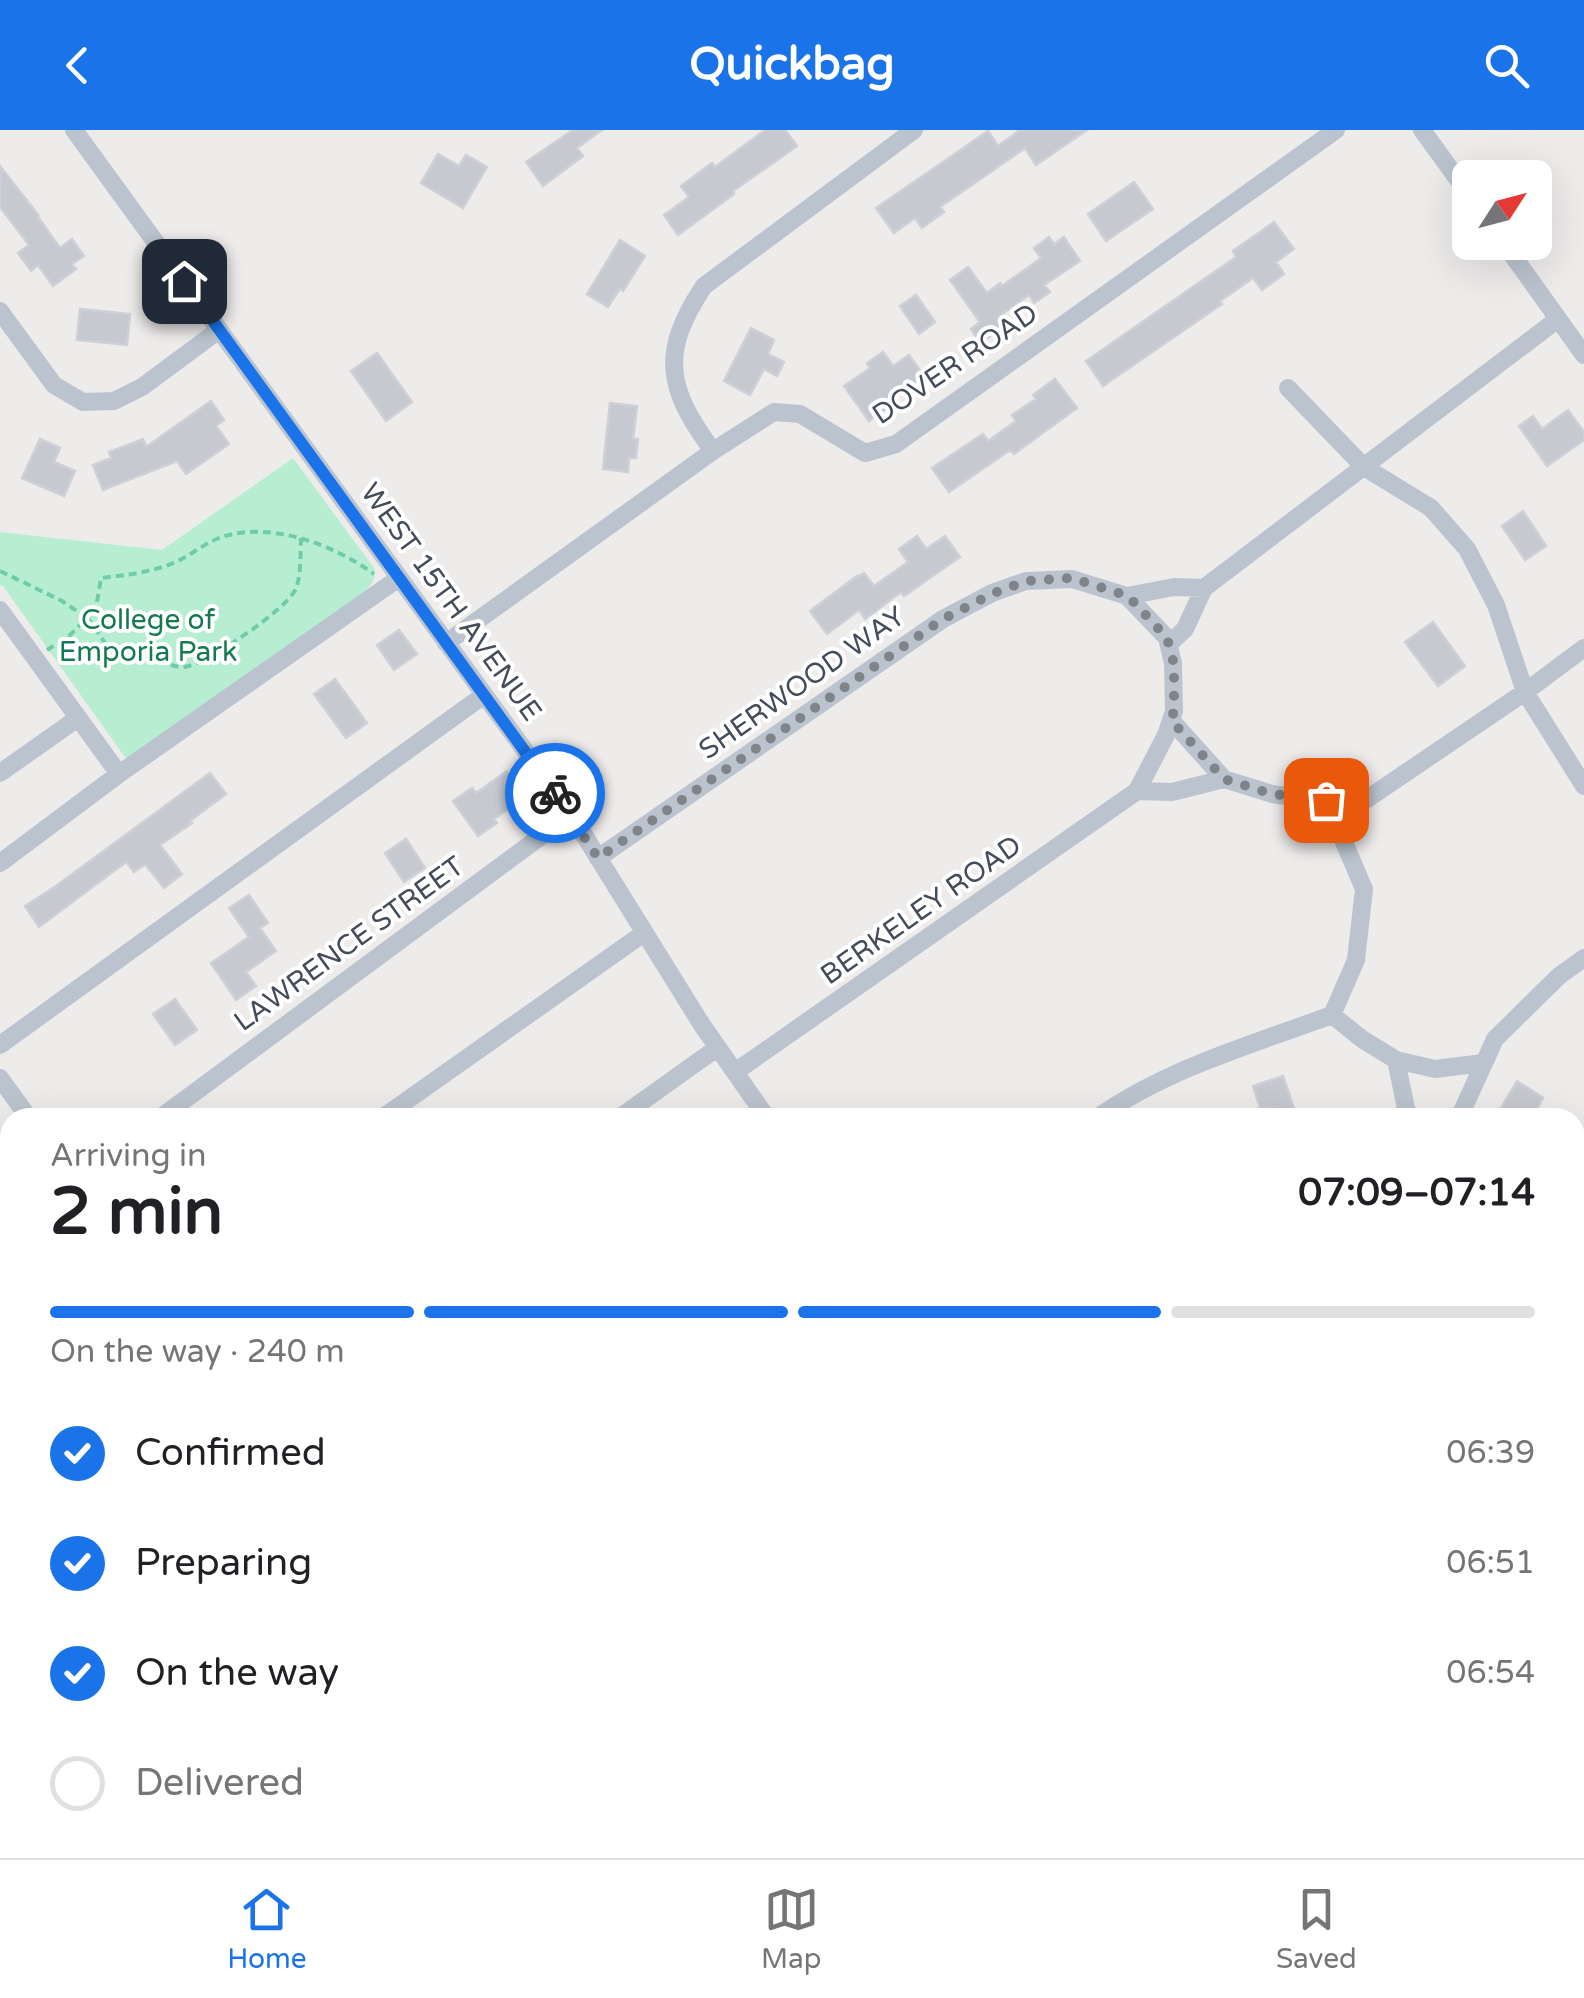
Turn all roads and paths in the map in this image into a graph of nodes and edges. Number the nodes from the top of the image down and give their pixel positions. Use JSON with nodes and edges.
{"nodes":[{"id":1,"x":74,"y":130,"type":"edge"},
{"id":2,"x":914,"y":130,"type":"edge"},
{"id":3,"x":1336,"y":130,"type":"edge"},
{"id":4,"x":1422,"y":130,"type":"edge"},
{"id":5,"x":1452,"y":171,"type":"edge"},
{"id":6,"x":1516,"y":260,"type":"edge"},
{"id":7,"x":0,"y":311,"type":"edge"},
{"id":8,"x":1558,"y":319,"type":"junction"},
{"id":9,"x":219,"y":330,"type":"junction"},
{"id":10,"x":1584,"y":355,"type":"edge"},
{"id":11,"x":1288,"y":388,"type":"dead end"},
{"id":12,"x":713,"y":451,"type":"junction"},
{"id":13,"x":1364,"y":468,"type":"junction"},
{"id":14,"x":301,"y":538,"type":"junction"},
{"id":15,"x":0,"y":571,"type":"edge"},
{"id":16,"x":374,"y":574,"type":"dead end"},
{"id":17,"x":398,"y":578,"type":"junction"},
{"id":18,"x":1204,"y":588,"type":"junction"},
{"id":19,"x":1128,"y":596,"type":"junction"},
{"id":20,"x":0,"y":610,"type":"edge"},
{"id":21,"x":87,"y":618,"type":"junction"},
{"id":22,"x":446,"y":643,"type":"junction"},
{"id":23,"x":1169,"y":644,"type":"junction"},
{"id":24,"x":1584,"y":648,"type":"edge"},
{"id":25,"x":36,"y":659,"type":"junction"},
{"id":26,"x":1526,"y":692,"type":"junction"},
{"id":27,"x":484,"y":696,"type":"junction"},
{"id":28,"x":78,"y":718,"type":"junction"},
{"id":29,"x":1171,"y":720,"type":"junction"},
{"id":30,"x":0,"y":773,"type":"edge"},
{"id":31,"x":119,"y":774,"type":"junction"},
{"id":32,"x":1224,"y":779,"type":"junction"},
{"id":33,"x":1584,"y":786,"type":"edge"},
{"id":34,"x":1137,"y":791,"type":"junction"},
{"id":35,"x":1326,"y":800,"type":"junction"},
{"id":36,"x":571,"y":814,"type":"junction"},
{"id":37,"x":598,"y":858,"type":"junction"},
{"id":38,"x":0,"y":862,"type":"edge"},
{"id":39,"x":644,"y":933,"type":"junction"},
{"id":40,"x":1584,"y":958,"type":"edge"},
{"id":41,"x":1332,"y":1015,"type":"junction"},
{"id":42,"x":0,"y":1044,"type":"edge"},
{"id":43,"x":717,"y":1048,"type":"junction"},
{"id":44,"x":1396,"y":1060,"type":"junction"},
{"id":45,"x":1483,"y":1062,"type":"junction"},
{"id":46,"x":735,"y":1072,"type":"junction"},
{"id":47,"x":0,"y":1078,"type":"edge"},
{"id":48,"x":21,"y":1108,"type":"edge"},
{"id":49,"x":174,"y":1108,"type":"edge"},
{"id":50,"x":396,"y":1108,"type":"edge"},
{"id":51,"x":632,"y":1108,"type":"edge"},
{"id":52,"x":760,"y":1108,"type":"edge"},
{"id":53,"x":1111,"y":1108,"type":"edge"},
{"id":54,"x":1406,"y":1108,"type":"edge"},
{"id":55,"x":1462,"y":1108,"type":"edge"}],
"edges":[{"from":1,"to":9,"type":"street","name":"WEST 15TH AVENUE"},
{"from":2,"to":12,"type":"street"},
{"from":3,"to":12,"type":"street","name":"DOVER ROAD"},
{"from":4,"to":5,"type":"street"},
{"from":6,"to":8,"type":"street"},
{"from":7,"to":9,"type":"street"},
{"from":8,"to":10,"type":"street"},
{"from":8,"to":13,"type":"street"},
{"from":9,"to":17,"type":"street","name":"WEST 15TH AVENUE"},
{"from":11,"to":13,"type":"street"},
{"from":12,"to":22,"type":"street","name":"DOVER ROAD"},
{"from":13,"to":18,"type":"street"},
{"from":13,"to":26,"type":"street"},
{"from":14,"to":16,"type":"path"},
{"from":14,"to":21,"type":"path"},
{"from":14,"to":21,"type":"path"},
{"from":15,"to":21,"type":"path"},
{"from":17,"to":22,"type":"street","name":"WEST 15TH AVENUE"},
{"from":17,"to":31,"type":"street"},
{"from":18,"to":19,"type":"street"},
{"from":18,"to":23,"type":"street"},
{"from":19,"to":23,"type":"street","name":"SHERWOOD WAY"},
{"from":19,"to":37,"type":"street","name":"SHERWOOD WAY"},
{"from":20,"to":25,"type":"street"},
{"from":21,"to":25,"type":"path"},
{"from":22,"to":27,"type":"street","name":"WEST 15TH AVENUE"},
{"from":23,"to":29,"type":"street"},
{"from":24,"to":26,"type":"street"},
{"from":25,"to":28,"type":"street"},
{"from":26,"to":33,"type":"street"},
{"from":26,"to":35,"type":"street"},
{"from":27,"to":36,"type":"street","name":"WEST 15TH AVENUE"},
{"from":27,"to":42,"type":"street"},
{"from":28,"to":30,"type":"street"},
{"from":28,"to":31,"type":"street"},
{"from":29,"to":32,"type":"street"},
{"from":29,"to":34,"type":"street"},
{"from":31,"to":38,"type":"street"},
{"from":32,"to":34,"type":"street"},
{"from":32,"to":35,"type":"street"},
{"from":34,"to":46,"type":"street","name":"BERKELEY ROAD"},
{"from":35,"to":41,"type":"street"},
{"from":36,"to":37,"type":"street","name":"WEST 15TH AVENUE"},
{"from":36,"to":49,"type":"street","name":"LAWRENCE STREET"},
{"from":37,"to":39,"type":"street","name":"WEST 15TH AVENUE"},
{"from":39,"to":43,"type":"street","name":"WEST 15TH AVENUE"},
{"from":39,"to":50,"type":"street"},
{"from":40,"to":45,"type":"street"},
{"from":41,"to":44,"type":"street"},
{"from":41,"to":53,"type":"street"},
{"from":43,"to":46,"type":"street","name":"WEST 15TH AVENUE"},
{"from":43,"to":51,"type":"street"},
{"from":44,"to":45,"type":"street"},
{"from":44,"to":54,"type":"street"},
{"from":45,"to":55,"type":"street"},
{"from":46,"to":52,"type":"street","name":"WEST 15TH AVENUE"},
{"from":47,"to":48,"type":"street"}]}
